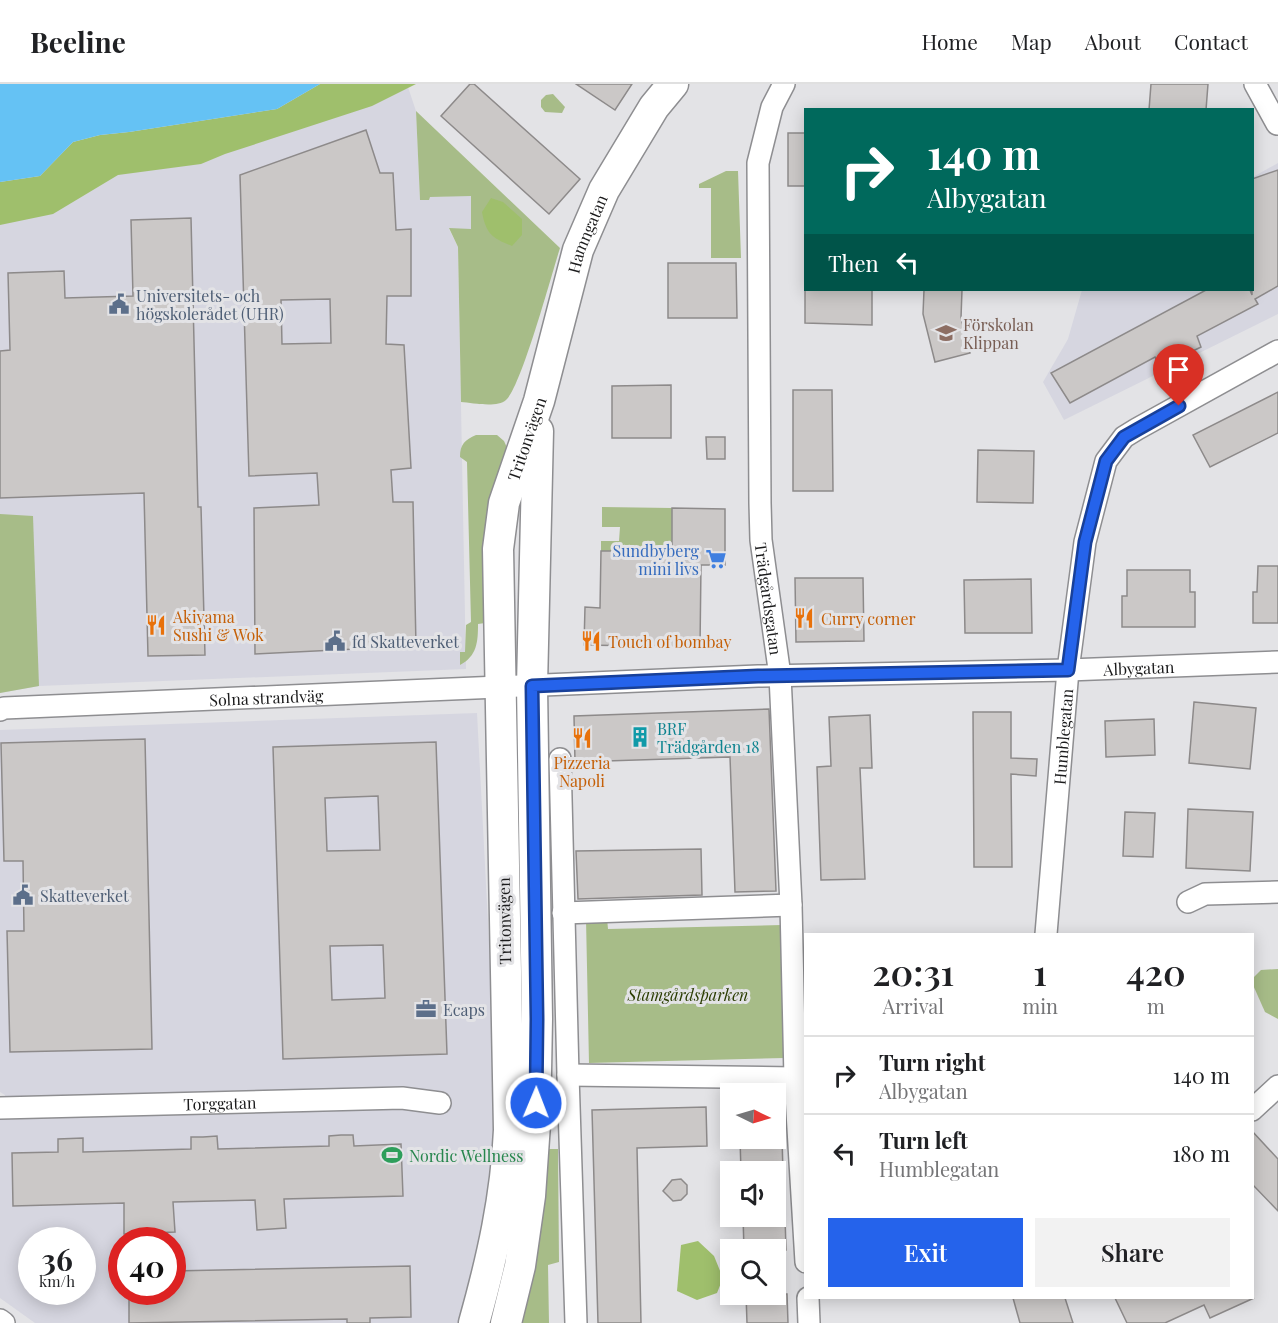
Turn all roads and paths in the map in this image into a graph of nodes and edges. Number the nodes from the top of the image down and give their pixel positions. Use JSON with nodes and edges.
{"nodes":[{"id":1,"x":674,"y":84,"type":"edge"},
{"id":2,"x":784,"y":84,"type":"edge"},
{"id":3,"x":1255,"y":84,"type":"edge"},
{"id":4,"x":1277,"y":124,"type":"edge"},
{"id":5,"x":1278,"y":351,"type":"edge"},
{"id":6,"x":539,"y":401,"type":"junction"},
{"id":7,"x":1278,"y":662,"type":"edge"},
{"id":8,"x":1068,"y":670,"type":"junction"},
{"id":9,"x":780,"y":676,"type":"junction"},
{"id":10,"x":532,"y":686,"type":"junction"},
{"id":11,"x":500,"y":688,"type":"junction"},
{"id":12,"x":0,"y":710,"type":"edge"},
{"id":13,"x":560,"y":759,"type":"dead end"},
{"id":14,"x":1278,"y":892,"type":"edge"},
{"id":15,"x":1188,"y":902,"type":"dead end"},
{"id":16,"x":791,"y":905,"type":"junction"},
{"id":17,"x":563,"y":913,"type":"junction"},
{"id":18,"x":1046,"y":933,"type":"edge"},
{"id":19,"x":568,"y":1075,"type":"junction"},
{"id":20,"x":795,"y":1077,"type":"junction"},
{"id":21,"x":1278,"y":1086,"type":"edge"},
{"id":22,"x":440,"y":1103,"type":"dead end"},
{"id":23,"x":0,"y":1108,"type":"edge"},
{"id":24,"x":1254,"y":1108,"type":"edge"},
{"id":25,"x":804,"y":1228,"type":"edge"},
{"id":26,"x":808,"y":1299,"type":"edge"},
{"id":27,"x":0,"y":1320,"type":"edge"},
{"id":28,"x":4,"y":1323,"type":"edge"},
{"id":29,"x":474,"y":1323,"type":"edge"},
{"id":30,"x":506,"y":1323,"type":"edge"},
{"id":31,"x":576,"y":1323,"type":"edge"},
{"id":32,"x":809,"y":1323,"type":"edge"}],
"edges":[{"from":1,"to":6,"type":"street","name":"Hamngatan"},
{"from":2,"to":9,"type":"street","name":"Trädgårdsgatan"},
{"from":3,"to":4,"type":"street"},
{"from":5,"to":8,"type":"street","name":"Humblegatan"},
{"from":6,"to":10,"type":"street","name":"Tritonvägen"},
{"from":6,"to":11,"type":"street","name":"Tritonvägen"},
{"from":7,"to":8,"type":"street","name":"Albygatan"},
{"from":8,"to":9,"type":"street","name":"Albygatan"},
{"from":8,"to":18,"type":"street","name":"Humblegatan"},
{"from":9,"to":10,"type":"street","name":"Albygatan"},
{"from":9,"to":16,"type":"street","name":"Trädgårdsgatan"},
{"from":10,"to":11,"type":"street","name":"Solna strandväg"},
{"from":10,"to":30,"type":"street","name":"Tritonvägen"},
{"from":11,"to":12,"type":"street","name":"Solna strandväg"},
{"from":11,"to":29,"type":"street","name":"Tritonvägen"},
{"from":13,"to":17,"type":"street"},
{"from":14,"to":15,"type":"street"},
{"from":16,"to":17,"type":"street"},
{"from":16,"to":20,"type":"street","name":"Trädgårdsgatan"},
{"from":17,"to":19,"type":"street"},
{"from":19,"to":20,"type":"street"},
{"from":19,"to":31,"type":"street"},
{"from":20,"to":25,"type":"street","name":"Trädgårdsgatan"},
{"from":21,"to":24,"type":"street"},
{"from":22,"to":23,"type":"street","name":"Torggatan"},
{"from":26,"to":32,"type":"street"},
{"from":27,"to":28,"type":"street"}]}
